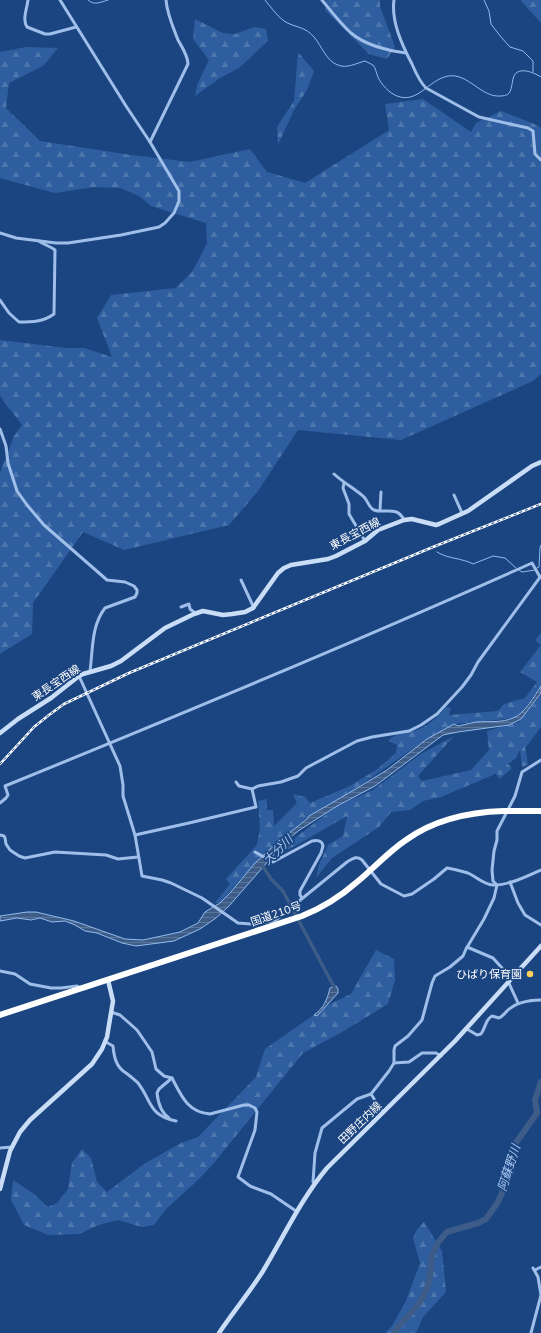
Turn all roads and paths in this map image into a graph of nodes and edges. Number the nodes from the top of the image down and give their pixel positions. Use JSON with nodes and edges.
{"nodes":[{"id":1,"x":28,"y":0,"type":"edge"},
{"id":2,"x":60,"y":0,"type":"edge"},
{"id":3,"x":166,"y":0,"type":"edge"},
{"id":4,"x":322,"y":0,"type":"edge"},
{"id":5,"x":394,"y":0,"type":"edge"},
{"id":6,"x":76,"y":27,"type":"junction"},
{"id":7,"x":406,"y":53,"type":"junction"},
{"id":8,"x":150,"y":142,"type":"junction"},
{"id":9,"x":541,"y":160,"type":"edge"},
{"id":10,"x":0,"y":233,"type":"edge"},
{"id":11,"x":38,"y":241,"type":"junction"},
{"id":12,"x":0,"y":300,"type":"edge"},
{"id":13,"x":0,"y":429,"type":"edge"},
{"id":14,"x":541,"y":462,"type":"edge"},
{"id":15,"x":334,"y":474,"type":"dead end"},
{"id":16,"x":344,"y":483,"type":"junction"},
{"id":17,"x":381,"y":492,"type":"dead end"},
{"id":18,"x":454,"y":495,"type":"dead end"},
{"id":19,"x":380,"y":510,"type":"junction"},
{"id":20,"x":462,"y":514,"type":"junction"},
{"id":21,"x":404,"y":520,"type":"junction"},
{"id":22,"x":365,"y":541,"type":"junction"},
{"id":23,"x":541,"y":577,"type":"edge"},
{"id":24,"x":241,"y":580,"type":"dead end"},
{"id":25,"x":181,"y":607,"type":"dead end"},
{"id":26,"x":254,"y":608,"type":"junction"},
{"id":27,"x":194,"y":613,"type":"junction"},
{"id":28,"x":90,"y":671,"type":"junction"},
{"id":29,"x":78,"y":676,"type":"junction"},
{"id":30,"x":0,"y":733,"type":"edge"},
{"id":31,"x":109,"y":744,"type":"junction"},
{"id":32,"x":541,"y":760,"type":"edge"},
{"id":33,"x":236,"y":782,"type":"dead end"},
{"id":34,"x":252,"y":789,"type":"junction"},
{"id":35,"x":0,"y":803,"type":"edge"},
{"id":36,"x":541,"y":811,"type":"edge"},
{"id":37,"x":0,"y":835,"type":"edge"},
{"id":38,"x":135,"y":835,"type":"junction"},
{"id":39,"x":255,"y":852,"type":"dead end"},
{"id":40,"x":138,"y":857,"type":"junction"},
{"id":41,"x":370,"y":870,"type":"junction"},
{"id":42,"x":541,"y":870,"type":"edge"},
{"id":43,"x":510,"y":882,"type":"junction"},
{"id":44,"x":497,"y":885,"type":"junction"},
{"id":45,"x":302,"y":898,"type":"junction"},
{"id":46,"x":541,"y":925,"type":"edge"},
{"id":47,"x":541,"y":946,"type":"edge"},
{"id":48,"x":467,"y":947,"type":"junction"},
{"id":49,"x":0,"y":971,"type":"edge"},
{"id":50,"x":108,"y":980,"type":"junction"},
{"id":51,"x":509,"y":982,"type":"junction"},
{"id":52,"x":82,"y":988,"type":"junction"},
{"id":53,"x":541,"y":1000,"type":"edge"},
{"id":54,"x":518,"y":1003,"type":"junction"},
{"id":55,"x":111,"y":1012,"type":"junction"},
{"id":56,"x":0,"y":1014,"type":"edge"},
{"id":57,"x":467,"y":1029,"type":"junction"},
{"id":58,"x":106,"y":1042,"type":"junction"},
{"id":59,"x":440,"y":1056,"type":"junction"},
{"id":60,"x":394,"y":1063,"type":"junction"},
{"id":61,"x":172,"y":1078,"type":"junction"},
{"id":62,"x":370,"y":1094,"type":"junction"},
{"id":63,"x":383,"y":1113,"type":"junction"},
{"id":64,"x":12,"y":1147,"type":"junction"},
{"id":65,"x":0,"y":1148,"type":"edge"},
{"id":66,"x":315,"y":1182,"type":"junction"},
{"id":67,"x":0,"y":1189,"type":"edge"},
{"id":68,"x":296,"y":1212,"type":"junction"},
{"id":69,"x":541,"y":1267,"type":"edge"},
{"id":70,"x":218,"y":1333,"type":"edge"},
{"id":71,"x":531,"y":1333,"type":"edge"}],
"edges":[{"from":1,"to":6,"type":"street"},
{"from":2,"to":6,"type":"street"},
{"from":3,"to":8,"type":"street"},
{"from":4,"to":7,"type":"street"},
{"from":5,"to":7,"type":"street"},
{"from":6,"to":8,"type":"street"},
{"from":7,"to":9,"type":"street"},
{"from":8,"to":11,"type":"street"},
{"from":10,"to":11,"type":"street"},
{"from":11,"to":12,"type":"street"},
{"from":13,"to":28,"type":"street"},
{"from":14,"to":20,"type":"main road","name":"東長宝西線"},
{"from":15,"to":16,"type":"street"},
{"from":16,"to":19,"type":"street"},
{"from":16,"to":22,"type":"street"},
{"from":17,"to":19,"type":"street"},
{"from":18,"to":20,"type":"street"},
{"from":19,"to":21,"type":"street"},
{"from":20,"to":21,"type":"main road","name":"東長宝西線"},
{"from":21,"to":22,"type":"main road","name":"東長宝西線"},
{"from":22,"to":26,"type":"main road","name":"東長宝西線"},
{"from":23,"to":31,"type":"street"},
{"from":23,"to":34,"type":"street"},
{"from":24,"to":26,"type":"street"},
{"from":25,"to":27,"type":"street"},
{"from":26,"to":27,"type":"main road","name":"東長宝西線"},
{"from":27,"to":28,"type":"main road","name":"東長宝西線"},
{"from":28,"to":29,"type":"main road","name":"東長宝西線"},
{"from":29,"to":30,"type":"main road","name":"東長宝西線"},
{"from":29,"to":31,"type":"street"},
{"from":31,"to":35,"type":"street"},
{"from":31,"to":38,"type":"street"},
{"from":32,"to":44,"type":"street"},
{"from":33,"to":34,"type":"street"},
{"from":34,"to":38,"type":"street"},
{"from":36,"to":41,"type":"highway","name":"国道210号"},
{"from":37,"to":40,"type":"street"},
{"from":38,"to":40,"type":"street"},
{"from":39,"to":45,"type":"street"},
{"from":40,"to":45,"type":"street"},
{"from":41,"to":44,"type":"street"},
{"from":41,"to":45,"type":"street"},
{"from":41,"to":50,"type":"highway","name":"国道210号"},
{"from":42,"to":43,"type":"street"},
{"from":43,"to":44,"type":"street"},
{"from":43,"to":46,"type":"street"},
{"from":44,"to":48,"type":"street"},
{"from":47,"to":51,"type":"main road","name":"田野庄内線"},
{"from":48,"to":51,"type":"street"},
{"from":48,"to":60,"type":"street"},
{"from":49,"to":52,"type":"street"},
{"from":50,"to":52,"type":"highway","name":"国道210号"},
{"from":50,"to":55,"type":"main road"},
{"from":51,"to":54,"type":"street"},
{"from":51,"to":57,"type":"main road","name":"田野庄内線"},
{"from":52,"to":56,"type":"highway","name":"国道210号"},
{"from":53,"to":54,"type":"street"},
{"from":54,"to":57,"type":"street"},
{"from":55,"to":58,"type":"main road"},
{"from":55,"to":61,"type":"street"},
{"from":57,"to":59,"type":"main road","name":"田野庄内線"},
{"from":58,"to":61,"type":"street"},
{"from":58,"to":64,"type":"main road"},
{"from":59,"to":60,"type":"street"},
{"from":59,"to":63,"type":"main road","name":"田野庄内線"},
{"from":60,"to":62,"type":"street"},
{"from":61,"to":68,"type":"street"},
{"from":62,"to":63,"type":"street"},
{"from":62,"to":66,"type":"street"},
{"from":63,"to":66,"type":"main road","name":"田野庄内線"},
{"from":64,"to":65,"type":"street"},
{"from":64,"to":67,"type":"main road"},
{"from":66,"to":68,"type":"main road","name":"田野庄内線"},
{"from":68,"to":70,"type":"main road","name":"田野庄内線"},
{"from":69,"to":71,"type":"street"}]}
